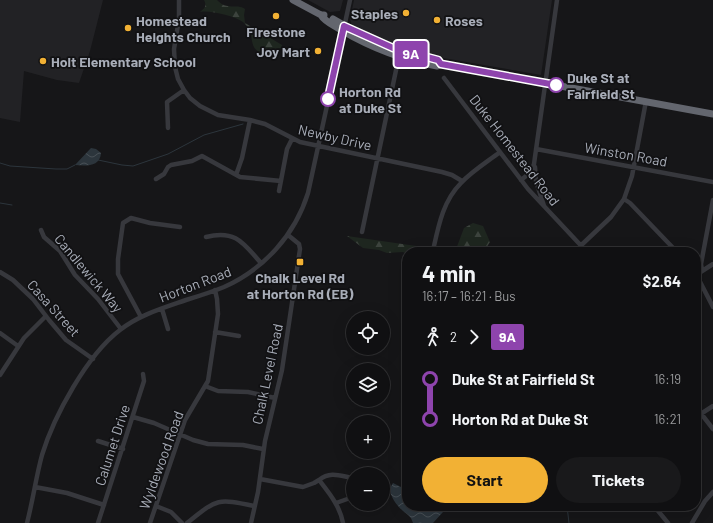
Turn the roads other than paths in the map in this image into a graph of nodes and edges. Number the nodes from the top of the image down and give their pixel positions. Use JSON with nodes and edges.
{"nodes":[{"id":1,"x":179,"y":0,"type":"edge"},
{"id":2,"x":294,"y":0,"type":"edge"},
{"id":3,"x":350,"y":0,"type":"edge"},
{"id":4,"x":557,"y":0,"type":"edge"},
{"id":5,"x":343,"y":28,"type":"junction"},
{"id":6,"x":399,"y":56,"type":"junction"},
{"id":7,"x":441,"y":64,"type":"junction"},
{"id":8,"x":444,"y":78,"type":"dead end"},
{"id":9,"x":545,"y":83,"type":"junction"},
{"id":10,"x":184,"y":90,"type":"junction"},
{"id":11,"x":646,"y":101,"type":"junction"},
{"id":12,"x":713,"y":114,"type":"edge"},
{"id":13,"x":250,"y":120,"type":"junction"},
{"id":14,"x":168,"y":128,"type":"dead end"},
{"id":15,"x":292,"y":139,"type":"junction"},
{"id":16,"x":318,"y":146,"type":"junction"},
{"id":17,"x":536,"y":149,"type":"junction"},
{"id":18,"x":500,"y":152,"type":"junction"},
{"id":19,"x":377,"y":158,"type":"junction"},
{"id":20,"x":534,"y":164,"type":"junction"},
{"id":21,"x":634,"y":167,"type":"junction"},
{"id":22,"x":236,"y":175,"type":"junction"},
{"id":23,"x":156,"y":179,"type":"dead end"},
{"id":24,"x":521,"y":180,"type":"junction"},
{"id":25,"x":281,"y":181,"type":"junction"},
{"id":26,"x":462,"y":181,"type":"junction"},
{"id":27,"x":713,"y":182,"type":"edge"},
{"id":28,"x":279,"y":191,"type":"dead end"},
{"id":29,"x":624,"y":199,"type":"junction"},
{"id":30,"x":713,"y":200,"type":"edge"},
{"id":31,"x":544,"y":208,"type":"junction"},
{"id":32,"x":180,"y":227,"type":"dead end"},
{"id":33,"x":41,"y":230,"type":"dead end"},
{"id":34,"x":362,"y":232,"type":"dead end"},
{"id":35,"x":288,"y":235,"type":"junction"},
{"id":36,"x":206,"y":237,"type":"dead end"},
{"id":37,"x":434,"y":246,"type":"dead end"},
{"id":38,"x":581,"y":246,"type":"joint"},
{"id":39,"x":672,"y":247,"type":"edge"},
{"id":40,"x":261,"y":263,"type":"junction"},
{"id":41,"x":713,"y":264,"type":"edge"},
{"id":42,"x":702,"y":270,"type":"joint"},
{"id":43,"x":0,"y":272,"type":"edge"},
{"id":44,"x":701,"y":284,"type":"edge"},
{"id":45,"x":215,"y":290,"type":"junction"},
{"id":46,"x":713,"y":307,"type":"edge"},
{"id":47,"x":162,"y":309,"type":"junction"},
{"id":48,"x":46,"y":316,"type":"junction"},
{"id":49,"x":141,"y":317,"type":"junction"},
{"id":50,"x":121,"y":329,"type":"junction"},
{"id":51,"x":168,"y":329,"type":"dead end"},
{"id":52,"x":215,"y":332,"type":"junction"},
{"id":53,"x":0,"y":333,"type":"edge"},
{"id":54,"x":239,"y":336,"type":"dead end"},
{"id":55,"x":18,"y":346,"type":"junction"},
{"id":56,"x":93,"y":358,"type":"junction"},
{"id":57,"x":143,"y":374,"type":"dead end"},
{"id":58,"x":0,"y":375,"type":"edge"},
{"id":59,"x":205,"y":386,"type":"junction"},
{"id":60,"x":275,"y":398,"type":"junction"},
{"id":61,"x":713,"y":406,"type":"edge"},
{"id":62,"x":701,"y":414,"type":"joint"},
{"id":63,"x":133,"y":416,"type":"junction"},
{"id":64,"x":713,"y":429,"type":"edge"},
{"id":65,"x":180,"y":434,"type":"junction"},
{"id":66,"x":98,"y":441,"type":"dead end"},
{"id":67,"x":123,"y":449,"type":"junction"},
{"id":68,"x":264,"y":449,"type":"junction"},
{"id":69,"x":346,"y":477,"type":"edge"},
{"id":70,"x":260,"y":479,"type":"junction"},
{"id":71,"x":319,"y":480,"type":"junction"},
{"id":72,"x":35,"y":487,"type":"junction"},
{"id":73,"x":713,"y":492,"type":"edge"},
{"id":74,"x":346,"y":499,"type":"edge"},
{"id":75,"x":336,"y":503,"type":"junction"},
{"id":76,"x":104,"y":505,"type":"junction"},
{"id":77,"x":156,"y":506,"type":"junction"},
{"id":78,"x":254,"y":506,"type":"junction"},
{"id":79,"x":701,"y":508,"type":"edge"},
{"id":80,"x":658,"y":511,"type":"edge"},
{"id":81,"x":699,"y":511,"type":"edge"},
{"id":82,"x":27,"y":523,"type":"edge"},
{"id":83,"x":98,"y":523,"type":"edge"},
{"id":84,"x":150,"y":523,"type":"edge"},
{"id":85,"x":182,"y":523,"type":"edge"},
{"id":86,"x":186,"y":523,"type":"edge"},
{"id":87,"x":251,"y":523,"type":"edge"},
{"id":88,"x":343,"y":523,"type":"edge"},
{"id":89,"x":668,"y":523,"type":"edge"},
{"id":90,"x":692,"y":523,"type":"edge"}],
"edges":[{"from":1,"to":10,"type":"street","name":"Newby Drive"},
{"from":2,"to":5,"type":"highway"},
{"from":3,"to":5,"type":"street","name":"Horton Road"},
{"from":4,"to":9,"type":"street"},
{"from":5,"to":6,"type":"highway"},
{"from":5,"to":7,"type":"highway"},
{"from":5,"to":16,"type":"street","name":"Horton Road"},
{"from":6,"to":7,"type":"highway"},
{"from":6,"to":19,"type":"street"},
{"from":7,"to":9,"type":"highway"},
{"from":8,"to":18,"type":"street","name":"Duke Homestead Road"},
{"from":9,"to":11,"type":"highway"},
{"from":9,"to":17,"type":"street"},
{"from":10,"to":13,"type":"street","name":"Newby Drive"},
{"from":10,"to":14,"type":"street"},
{"from":11,"to":12,"type":"highway"},
{"from":11,"to":21,"type":"street"},
{"from":13,"to":15,"type":"street","name":"Newby Drive"},
{"from":13,"to":22,"type":"street"},
{"from":15,"to":16,"type":"street","name":"Newby Drive"},
{"from":15,"to":25,"type":"street"},
{"from":16,"to":19,"type":"street","name":"Newby Drive"},
{"from":16,"to":35,"type":"street","name":"Horton Road"},
{"from":17,"to":20,"type":"street"},
{"from":17,"to":21,"type":"street","name":"Winston Road"},
{"from":18,"to":24,"type":"street","name":"Duke Homestead Road"},
{"from":18,"to":26,"type":"street"},
{"from":19,"to":26,"type":"street","name":"Newby Drive"},
{"from":19,"to":34,"type":"street"},
{"from":20,"to":24,"type":"street"},
{"from":20,"to":31,"type":"street"},
{"from":21,"to":27,"type":"street","name":"Winston Road"},
{"from":21,"to":29,"type":"street"},
{"from":22,"to":23,"type":"street"},
{"from":22,"to":25,"type":"street"},
{"from":24,"to":31,"type":"street","name":"Duke Homestead Road"},
{"from":25,"to":28,"type":"street"},
{"from":26,"to":37,"type":"street"},
{"from":29,"to":38,"type":"street"},
{"from":29,"to":39,"type":"street"},
{"from":30,"to":42,"type":"street"},
{"from":31,"to":38,"type":"street","name":"Duke Homestead Road"},
{"from":32,"to":49,"type":"street"},
{"from":33,"to":50,"type":"street","name":"Candlewick Way"},
{"from":35,"to":40,"type":"street","name":"Horton Road"},
{"from":35,"to":60,"type":"street","name":"Chalk Level Road"},
{"from":36,"to":40,"type":"street"},
{"from":40,"to":45,"type":"street","name":"Horton Road"},
{"from":41,"to":42,"type":"street"},
{"from":43,"to":48,"type":"street","name":"Casa Street"},
{"from":44,"to":46,"type":"street"},
{"from":45,"to":47,"type":"street","name":"Horton Road"},
{"from":45,"to":52,"type":"street","name":"Wyldewood Road"},
{"from":47,"to":49,"type":"street","name":"Horton Road"},
{"from":47,"to":51,"type":"street"},
{"from":48,"to":55,"type":"street"},
{"from":48,"to":56,"type":"street","name":"Casa Street"},
{"from":49,"to":50,"type":"street","name":"Horton Road"},
{"from":50,"to":56,"type":"street","name":"Horton Road"},
{"from":52,"to":54,"type":"street"},
{"from":52,"to":59,"type":"street","name":"Wyldewood Road"},
{"from":53,"to":55,"type":"street"},
{"from":55,"to":58,"type":"street"},
{"from":56,"to":72,"type":"street","name":"Horton Road"},
{"from":57,"to":63,"type":"street","name":"Calumet Drive"},
{"from":59,"to":60,"type":"street"},
{"from":59,"to":65,"type":"street","name":"Wyldewood Road"},
{"from":60,"to":68,"type":"street","name":"Chalk Level Road"},
{"from":61,"to":62,"type":"street"},
{"from":62,"to":64,"type":"street"},
{"from":63,"to":65,"type":"street"},
{"from":63,"to":67,"type":"street","name":"Calumet Drive"},
{"from":65,"to":68,"type":"street"},
{"from":65,"to":77,"type":"street","name":"Wyldewood Road"},
{"from":66,"to":67,"type":"street"},
{"from":67,"to":76,"type":"street","name":"Calumet Drive"},
{"from":68,"to":70,"type":"street","name":"Chalk Level Road"},
{"from":69,"to":71,"type":"street"},
{"from":70,"to":71,"type":"street"},
{"from":70,"to":78,"type":"street","name":"Chalk Level Road"},
{"from":71,"to":75,"type":"street"},
{"from":72,"to":76,"type":"street"},
{"from":72,"to":82,"type":"street","name":"Horton Road"},
{"from":73,"to":79,"type":"street"},
{"from":74,"to":75,"type":"street"},
{"from":75,"to":88,"type":"street"},
{"from":76,"to":83,"type":"street","name":"Calumet Drive"},
{"from":77,"to":84,"type":"street","name":"Wyldewood Road"},
{"from":77,"to":85,"type":"street"},
{"from":78,"to":86,"type":"street"},
{"from":78,"to":87,"type":"street","name":"Chalk Level Road"},
{"from":80,"to":89,"type":"street"},
{"from":81,"to":90,"type":"street"}]}
